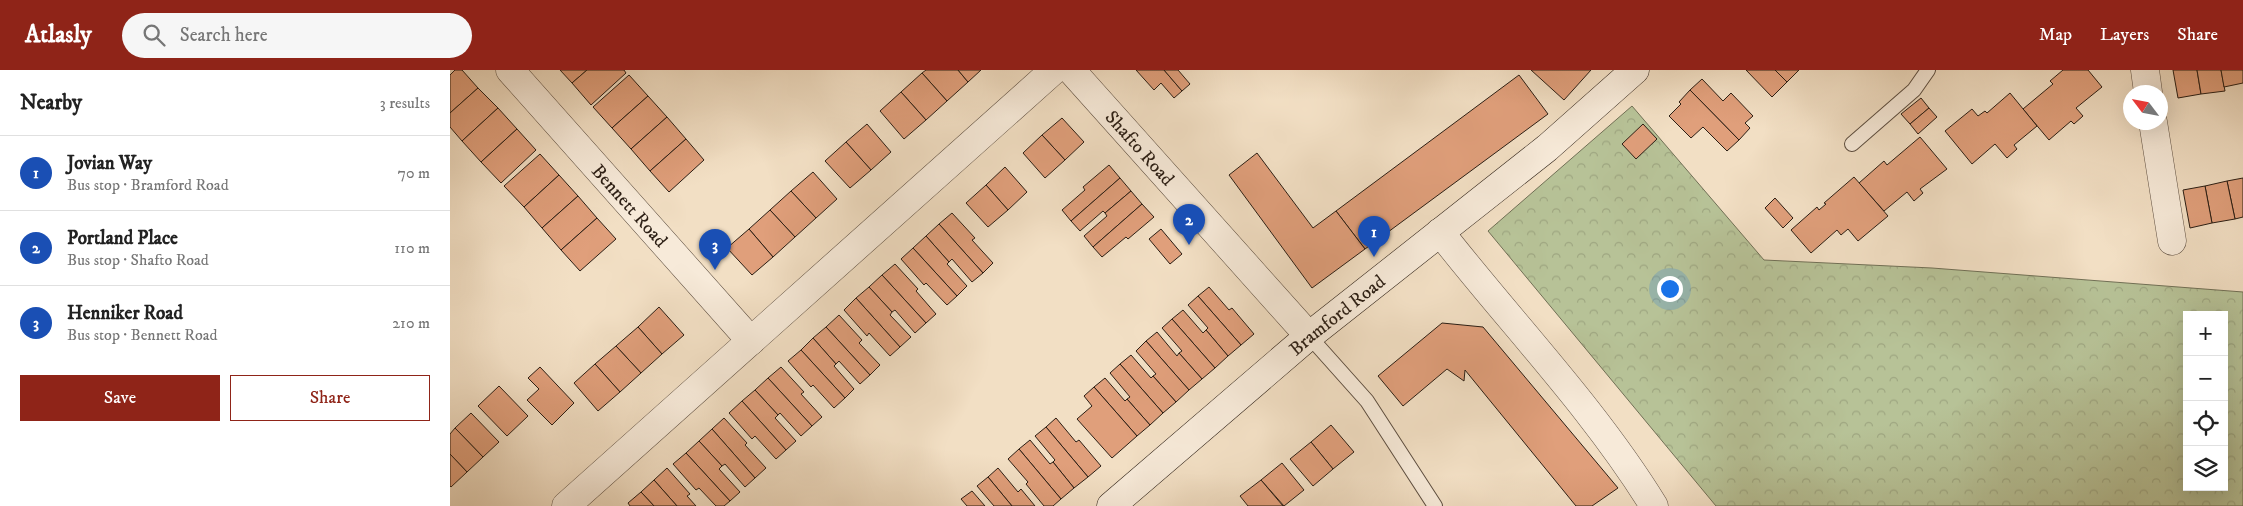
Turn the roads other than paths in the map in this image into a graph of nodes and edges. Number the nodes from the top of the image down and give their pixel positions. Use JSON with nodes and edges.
{"nodes":[{"id":1,"x":510,"y":70,"type":"edge"},
{"id":2,"x":1054,"y":70,"type":"edge"},
{"id":3,"x":1071,"y":70,"type":"edge"},
{"id":4,"x":1635,"y":70,"type":"edge"},
{"id":5,"x":1928,"y":70,"type":"edge"},
{"id":6,"x":2145,"y":70,"type":"edge"},
{"id":7,"x":2147,"y":85,"type":"edge"},
{"id":8,"x":2154,"y":130,"type":"edge"},
{"id":9,"x":1852,"y":144,"type":"dead end"},
{"id":10,"x":1440,"y":232,"type":"junction"},
{"id":11,"x":2172,"y":241,"type":"dead end"},
{"id":12,"x":1309,"y":336,"type":"junction"},
{"id":13,"x":751,"y":341,"type":"junction"},
{"id":14,"x":566,"y":506,"type":"edge"},
{"id":15,"x":1111,"y":506,"type":"edge"},
{"id":16,"x":1435,"y":506,"type":"edge"},
{"id":17,"x":1654,"y":506,"type":"edge"}],
"edges":[{"from":1,"to":13,"type":"street","name":"Bennett Road"},
{"from":2,"to":13,"type":"street"},
{"from":3,"to":12,"type":"street","name":"Shafto Road"},
{"from":4,"to":10,"type":"street","name":"Bramford Road"},
{"from":5,"to":9,"type":"lane"},
{"from":6,"to":7,"type":"street"},
{"from":8,"to":11,"type":"street"},
{"from":10,"to":12,"type":"street","name":"Bramford Road"},
{"from":10,"to":17,"type":"street"},
{"from":12,"to":15,"type":"street","name":"Bramford Road"},
{"from":12,"to":16,"type":"lane"},
{"from":13,"to":14,"type":"street"}]}
